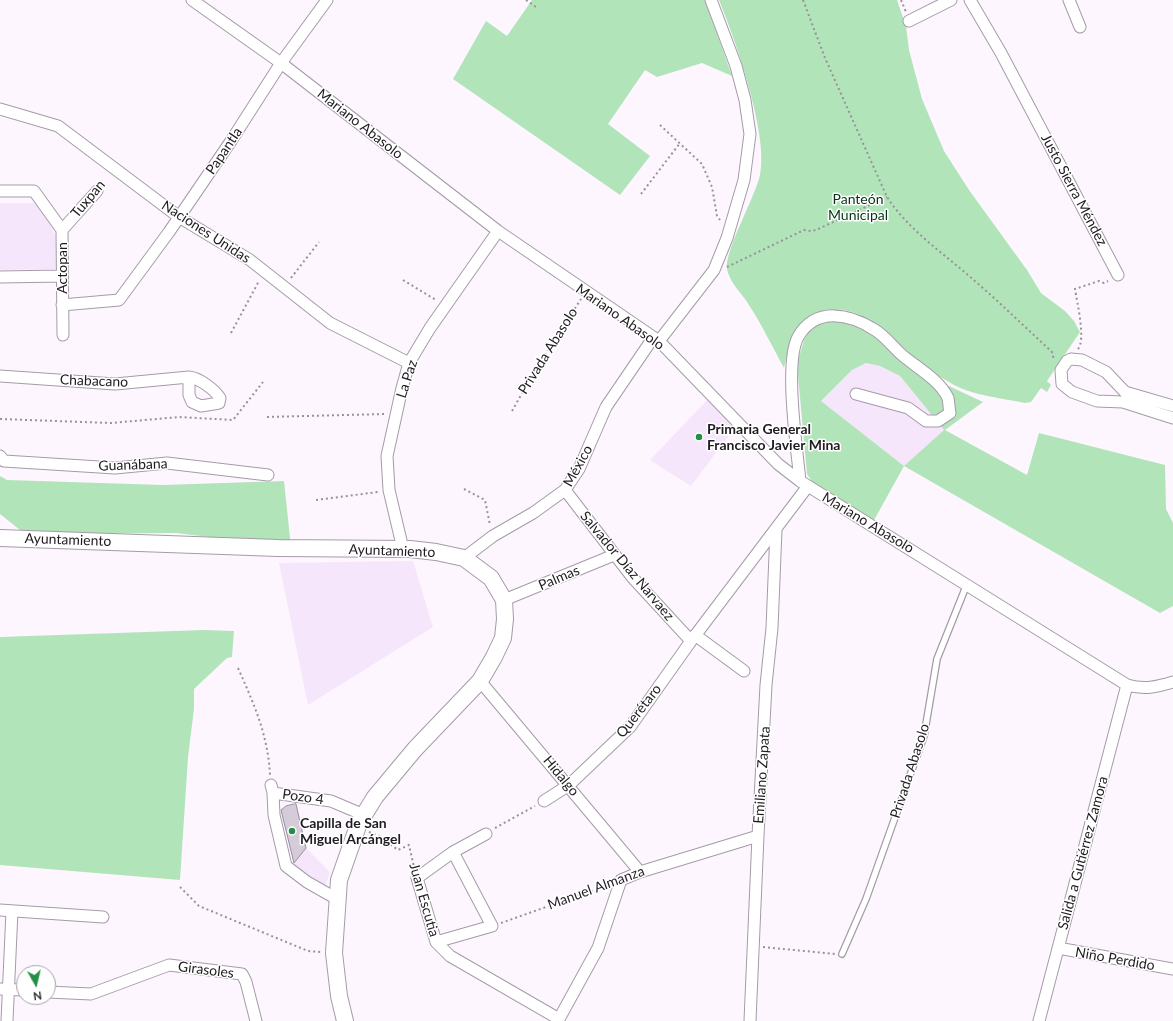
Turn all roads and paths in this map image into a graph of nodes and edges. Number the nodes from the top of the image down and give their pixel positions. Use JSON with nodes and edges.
{"nodes":[{"id":1,"x":192,"y":0,"type":"edge"},
{"id":2,"x":327,"y":0,"type":"edge"},
{"id":3,"x":526,"y":0,"type":"edge"},
{"id":4,"x":710,"y":0,"type":"edge"},
{"id":5,"x":804,"y":0,"type":"edge"},
{"id":6,"x":952,"y":0,"type":"edge"},
{"id":7,"x":970,"y":0,"type":"edge"},
{"id":8,"x":1069,"y":0,"type":"edge"},
{"id":9,"x":536,"y":7,"type":"dead end"},
{"id":10,"x":909,"y":21,"type":"dead end"},
{"id":11,"x":1080,"y":27,"type":"dead end"},
{"id":12,"x":281,"y":63,"type":"junction"},
{"id":13,"x":0,"y":109,"type":"edge"},
{"id":14,"x":660,"y":126,"type":"dead end"},
{"id":15,"x":680,"y":143,"type":"junction"},
{"id":16,"x":0,"y":191,"type":"edge"},
{"id":17,"x":96,"y":191,"type":"dead end"},
{"id":18,"x":641,"y":194,"type":"dead end"},
{"id":19,"x":886,"y":197,"type":"junction"},
{"id":20,"x":180,"y":217,"type":"junction"},
{"id":21,"x":62,"y":230,"type":"junction"},
{"id":22,"x":498,"y":231,"type":"junction"},
{"id":23,"x":727,"y":238,"type":"junction"},
{"id":24,"x":319,"y":242,"type":"dead end"},
{"id":25,"x":714,"y":270,"type":"junction"},
{"id":26,"x":264,"y":271,"type":"junction"},
{"id":27,"x":1118,"y":275,"type":"joint"},
{"id":28,"x":62,"y":276,"type":"junction"},
{"id":29,"x":0,"y":277,"type":"edge"},
{"id":30,"x":403,"y":280,"type":"dead end"},
{"id":31,"x":284,"y":287,"type":"junction"},
{"id":32,"x":585,"y":292,"type":"junction"},
{"id":33,"x":119,"y":300,"type":"joint"},
{"id":34,"x":62,"y":306,"type":"junction"},
{"id":35,"x":444,"y":306,"type":"junction"},
{"id":36,"x":231,"y":333,"type":"dead end"},
{"id":37,"x":63,"y":335,"type":"dead end"},
{"id":38,"x":656,"y":340,"type":"junction"},
{"id":39,"x":1071,"y":359,"type":"junction"},
{"id":40,"x":409,"y":363,"type":"junction"},
{"id":41,"x":1061,"y":370,"type":"junction"},
{"id":42,"x":1,"y":377,"type":"edge"},
{"id":43,"x":189,"y":377,"type":"dead end"},
{"id":44,"x":263,"y":382,"type":"dead end"},
{"id":45,"x":856,"y":394,"type":"dead end"},
{"id":46,"x":1124,"y":397,"type":"junction"},
{"id":47,"x":1173,"y":406,"type":"edge"},
{"id":48,"x":512,"y":411,"type":"dead end"},
{"id":49,"x":396,"y":414,"type":"junction"},
{"id":50,"x":268,"y":417,"type":"dead end"},
{"id":51,"x":1173,"y":418,"type":"edge"},
{"id":52,"x":0,"y":419,"type":"edge"},
{"id":53,"x":0,"y":456,"type":"edge"},
{"id":54,"x":268,"y":475,"type":"dead end"},
{"id":55,"x":804,"y":484,"type":"junction"},
{"id":56,"x":464,"y":489,"type":"dead end"},
{"id":57,"x":389,"y":490,"type":"junction"},
{"id":58,"x":565,"y":490,"type":"junction"},
{"id":59,"x":316,"y":500,"type":"dead end"},
{"id":60,"x":776,"y":530,"type":"junction"},
{"id":61,"x":493,"y":536,"type":"junction"},
{"id":62,"x":0,"y":538,"type":"edge"},
{"id":63,"x":403,"y":549,"type":"junction"},
{"id":64,"x":614,"y":555,"type":"junction"},
{"id":65,"x":464,"y":558,"type":"junction"},
{"id":66,"x":968,"y":584,"type":"junction"},
{"id":67,"x":504,"y":600,"type":"junction"},
{"id":68,"x":693,"y":638,"type":"junction"},
{"id":69,"x":238,"y":668,"type":"dead end"},
{"id":70,"x":744,"y":671,"type":"dead end"},
{"id":71,"x":480,"y":681,"type":"junction"},
{"id":72,"x":1173,"y":682,"type":"edge"},
{"id":73,"x":1127,"y":685,"type":"junction"},
{"id":74,"x":569,"y":785,"type":"junction"},
{"id":75,"x":272,"y":789,"type":"junction"},
{"id":76,"x":544,"y":801,"type":"joint"},
{"id":77,"x":362,"y":819,"type":"junction"},
{"id":78,"x":486,"y":834,"type":"joint"},
{"id":79,"x":758,"y":836,"type":"junction"},
{"id":80,"x":453,"y":852,"type":"junction"},
{"id":81,"x":640,"y":872,"type":"junction"},
{"id":82,"x":416,"y":878,"type":"junction"},
{"id":83,"x":621,"y":880,"type":"junction"},
{"id":84,"x":180,"y":887,"type":"dead end"},
{"id":85,"x":337,"y":899,"type":"junction"},
{"id":86,"x":0,"y":910,"type":"edge"},
{"id":87,"x":12,"y":911,"type":"junction"},
{"id":88,"x":103,"y":917,"type":"dead end"},
{"id":89,"x":492,"y":926,"type":"junction"},
{"id":90,"x":436,"y":942,"type":"junction"},
{"id":91,"x":752,"y":946,"type":"junction"},
{"id":92,"x":1058,"y":948,"type":"junction"},
{"id":93,"x":334,"y":953,"type":"junction"},
{"id":94,"x":842,"y":954,"type":"joint"},
{"id":95,"x":1173,"y":969,"type":"edge"},
{"id":96,"x":4,"y":989,"type":"edge"},
{"id":97,"x":16,"y":990,"type":"edge"},
{"id":98,"x":56,"y":992,"type":"edge"},
{"id":99,"x":7,"y":1021,"type":"edge"},
{"id":100,"x":256,"y":1021,"type":"edge"},
{"id":101,"x":345,"y":1021,"type":"edge"},
{"id":102,"x":750,"y":1021,"type":"edge"},
{"id":103,"x":1039,"y":1021,"type":"edge"}],
"edges":[{"from":1,"to":12,"type":"street","name":"Mariano Abasolo"},
{"from":2,"to":12,"type":"street","name":"Papantla"},
{"from":3,"to":9,"type":"path"},
{"from":4,"to":23,"type":"street","name":"México"},
{"from":5,"to":19,"type":"path"},
{"from":6,"to":10,"type":"street"},
{"from":7,"to":27,"type":"street","name":"Justo Sierra Méndez"},
{"from":8,"to":11,"type":"street"},
{"from":12,"to":20,"type":"street","name":"Papantla"},
{"from":12,"to":22,"type":"street","name":"Mariano Abasolo"},
{"from":13,"to":20,"type":"street","name":"Naciones Unidas"},
{"from":14,"to":15,"type":"path"},
{"from":15,"to":18,"type":"path"},
{"from":15,"to":23,"type":"path"},
{"from":16,"to":21,"type":"street","name":"Actopan"},
{"from":17,"to":21,"type":"street","name":"Tuxpan"},
{"from":19,"to":25,"type":"path"},
{"from":19,"to":41,"type":"path"},
{"from":20,"to":26,"type":"street","name":"Naciones Unidas"},
{"from":20,"to":33,"type":"street","name":"Papantla"},
{"from":21,"to":28,"type":"street","name":"Actopan"},
{"from":22,"to":32,"type":"street","name":"Mariano Abasolo"},
{"from":22,"to":35,"type":"street","name":"La Paz"},
{"from":23,"to":25,"type":"street","name":"México"},
{"from":24,"to":31,"type":"path"},
{"from":25,"to":38,"type":"street","name":"México"},
{"from":26,"to":31,"type":"street","name":"Naciones Unidas"},
{"from":26,"to":36,"type":"path"},
{"from":27,"to":39,"type":"path"},
{"from":28,"to":29,"type":"street"},
{"from":28,"to":34,"type":"street","name":"Actopan"},
{"from":30,"to":35,"type":"path"},
{"from":31,"to":40,"type":"street","name":"Naciones Unidas"},
{"from":32,"to":38,"type":"street","name":"Mariano Abasolo"},
{"from":32,"to":48,"type":"path","name":"Privada Abasolo"},
{"from":33,"to":34,"type":"street","name":"Actopan"},
{"from":34,"to":37,"type":"street","name":"Actopan"},
{"from":35,"to":40,"type":"street","name":"La Paz"},
{"from":38,"to":55,"type":"street","name":"Mariano Abasolo"},
{"from":38,"to":58,"type":"street","name":"México"},
{"from":39,"to":41,"type":"street"},
{"from":39,"to":46,"type":"street"},
{"from":40,"to":49,"type":"street","name":"La Paz"},
{"from":41,"to":46,"type":"street"},
{"from":42,"to":43,"type":"street","name":"Chabacano"},
{"from":44,"to":52,"type":"path"},
{"from":45,"to":55,"type":"street"},
{"from":46,"to":47,"type":"street"},
{"from":46,"to":51,"type":"street"},
{"from":49,"to":50,"type":"path"},
{"from":49,"to":57,"type":"street","name":"La Paz"},
{"from":53,"to":54,"type":"street","name":"Guanábana"},
{"from":55,"to":60,"type":"street","name":"Querétaro"},
{"from":55,"to":66,"type":"street","name":"Mariano Abasolo"},
{"from":56,"to":61,"type":"path"},
{"from":57,"to":59,"type":"path"},
{"from":57,"to":63,"type":"street","name":"La Paz"},
{"from":58,"to":61,"type":"street","name":"México"},
{"from":58,"to":64,"type":"street","name":"Salvador Díaz Narvaez"},
{"from":60,"to":68,"type":"street","name":"Querétaro"},
{"from":60,"to":79,"type":"street","name":"Emiliano Zapata"},
{"from":61,"to":65,"type":"street","name":"México"},
{"from":62,"to":63,"type":"street","name":"Ayuntamiento"},
{"from":63,"to":65,"type":"street","name":"Ayuntamiento"},
{"from":64,"to":67,"type":"street","name":"Palmas"},
{"from":64,"to":68,"type":"street","name":"Salvador Díaz Narvaez"},
{"from":65,"to":67,"type":"street","name":"Ayuntamiento"},
{"from":66,"to":73,"type":"street","name":"Mariano Abasolo"},
{"from":66,"to":94,"type":"lane","name":"Privada Abasolo"},
{"from":67,"to":71,"type":"street"},
{"from":68,"to":70,"type":"street","name":"Salvador Díaz Narvaez"},
{"from":68,"to":74,"type":"street","name":"Querétaro"},
{"from":69,"to":75,"type":"path"},
{"from":71,"to":74,"type":"street","name":"Hidalgo"},
{"from":71,"to":77,"type":"street"},
{"from":72,"to":73,"type":"street","name":"Mariano Abasolo"},
{"from":73,"to":92,"type":"street","name":"Salida a Gutiérrez Zamora"},
{"from":74,"to":76,"type":"street","name":"Querétaro"},
{"from":74,"to":81,"type":"street","name":"Hidalgo"},
{"from":75,"to":77,"type":"street","name":"Pozo 4"},
{"from":75,"to":85,"type":"street"},
{"from":76,"to":78,"type":"path"},
{"from":77,"to":82,"type":"path","name":"Juan Escutia"},
{"from":77,"to":85,"type":"street"},
{"from":78,"to":80,"type":"street"},
{"from":79,"to":81,"type":"street","name":"Manuel Almanza"},
{"from":79,"to":91,"type":"street","name":"Emiliano Zapata"},
{"from":80,"to":82,"type":"street"},
{"from":80,"to":89,"type":"street"},
{"from":81,"to":83,"type":"street","name":"Manuel Almanza"},
{"from":82,"to":90,"type":"street","name":"Juan Escutia"},
{"from":83,"to":89,"type":"path","name":"Manuel Almanza"},
{"from":83,"to":90,"type":"street","name":"Juan Escutia"},
{"from":84,"to":93,"type":"path"},
{"from":85,"to":93,"type":"street"},
{"from":86,"to":87,"type":"street"},
{"from":87,"to":88,"type":"street"},
{"from":87,"to":96,"type":"street"},
{"from":89,"to":90,"type":"street"},
{"from":91,"to":94,"type":"path"},
{"from":91,"to":102,"type":"street","name":"Emiliano Zapata"},
{"from":92,"to":95,"type":"street","name":"Niño Perdido"},
{"from":92,"to":103,"type":"street","name":"Salida a Gutiérrez Zamora"},
{"from":93,"to":101,"type":"street"},
{"from":96,"to":97,"type":"street"},
{"from":96,"to":99,"type":"street"},
{"from":98,"to":100,"type":"street","name":"Girasoles"}]}
